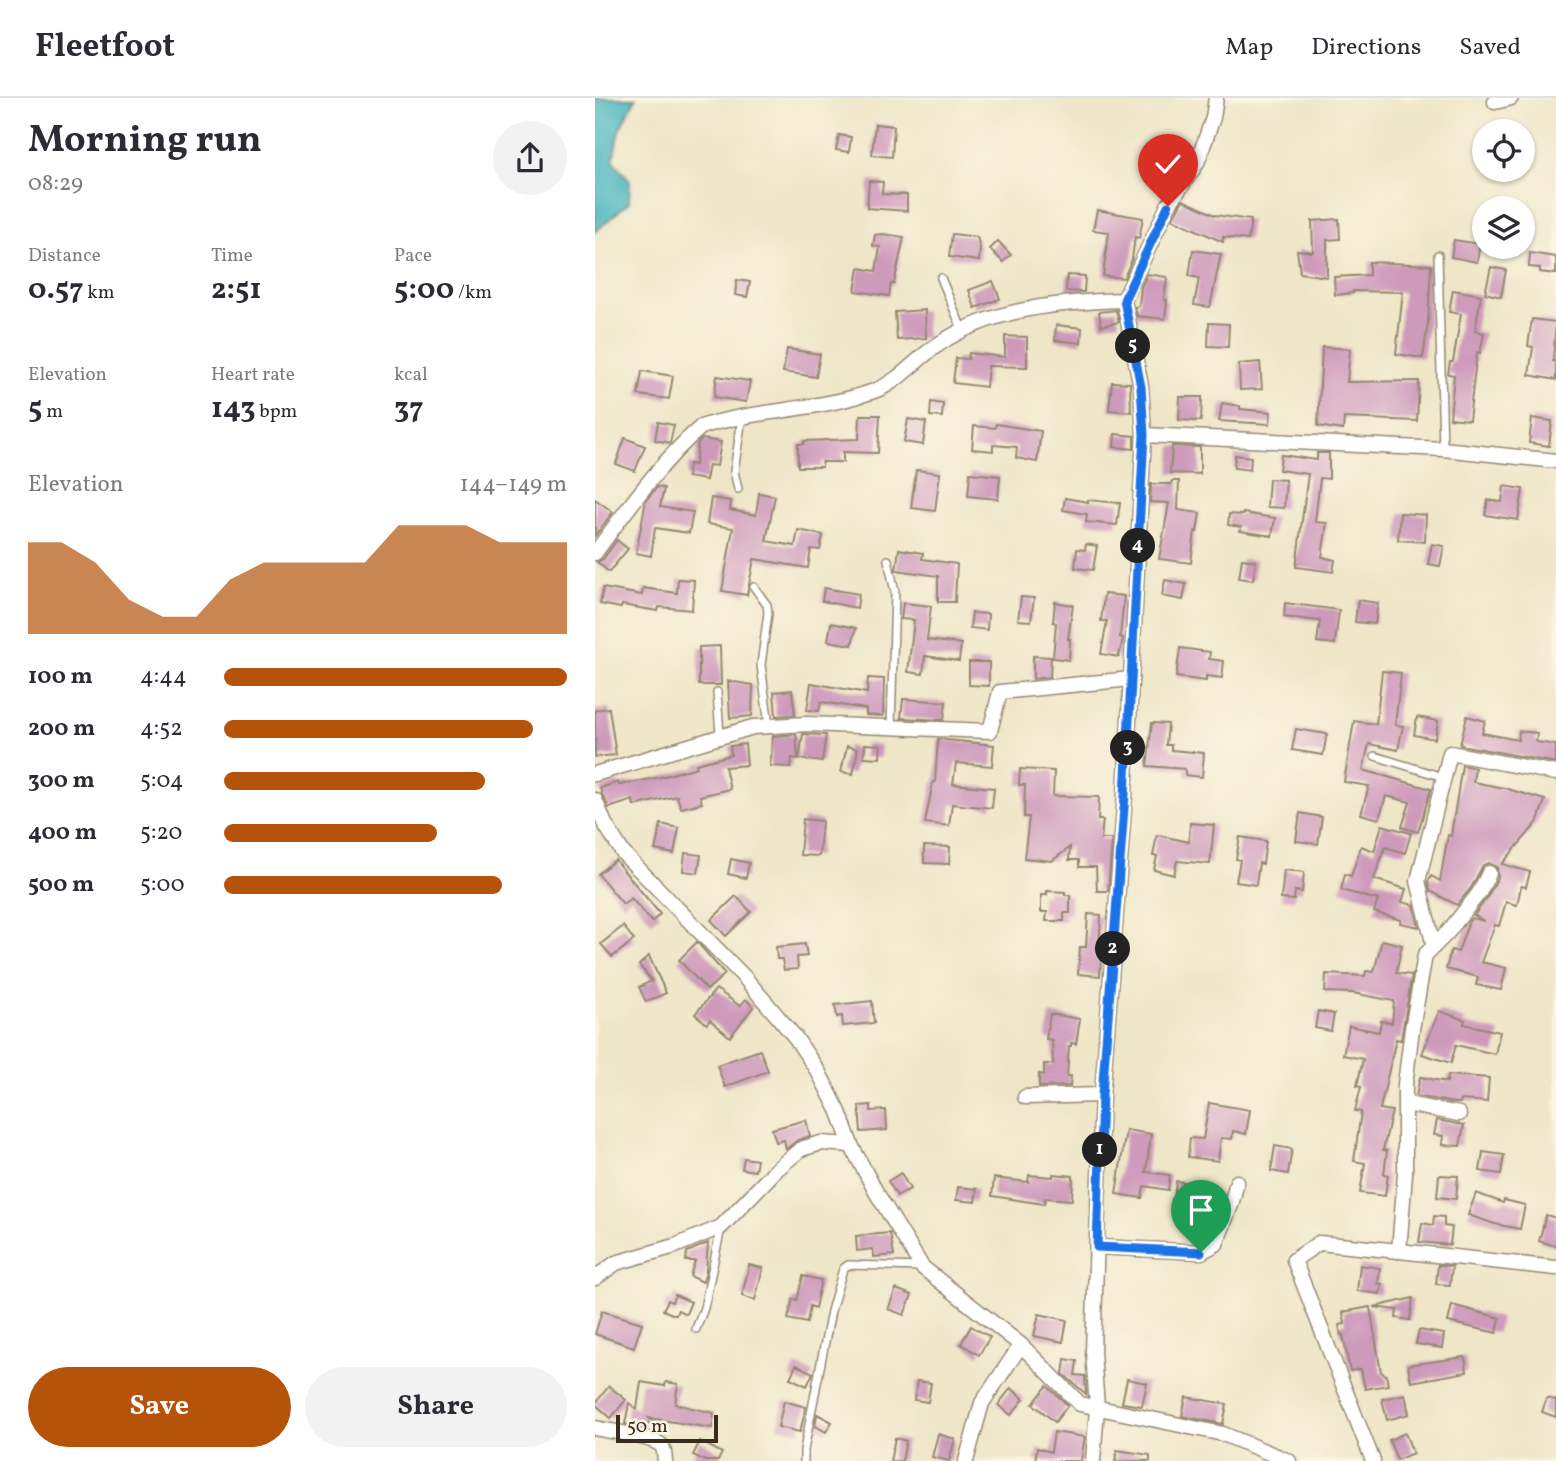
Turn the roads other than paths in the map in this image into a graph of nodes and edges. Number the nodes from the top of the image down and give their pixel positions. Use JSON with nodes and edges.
{"nodes":[{"id":1,"x":1216,"y":98,"type":"edge"},
{"id":2,"x":1511,"y":98,"type":"edge"},
{"id":3,"x":1495,"y":102,"type":"dead end"},
{"id":4,"x":1438,"y":255,"type":"dead end"},
{"id":5,"x":941,"y":278,"type":"dead end"},
{"id":6,"x":1124,"y":300,"type":"junction"},
{"id":7,"x":962,"y":329,"type":"junction"},
{"id":8,"x":742,"y":417,"type":"junction"},
{"id":9,"x":1144,"y":435,"type":"junction"},
{"id":10,"x":1443,"y":449,"type":"junction"},
{"id":11,"x":1556,"y":461,"type":"edge"},
{"id":12,"x":738,"y":489,"type":"dead end"},
{"id":13,"x":595,"y":553,"type":"edge"},
{"id":14,"x":888,"y":559,"type":"dead end"},
{"id":15,"x":754,"y":587,"type":"dead end"},
{"id":16,"x":1131,"y":679,"type":"junction"},
{"id":17,"x":717,"y":692,"type":"dead end"},
{"id":18,"x":769,"y":726,"type":"junction"},
{"id":19,"x":891,"y":727,"type":"junction"},
{"id":20,"x":720,"y":735,"type":"junction"},
{"id":21,"x":1375,"y":756,"type":"dead end"},
{"id":22,"x":1556,"y":773,"type":"edge"},
{"id":23,"x":595,"y":774,"type":"edge"},
{"id":24,"x":1443,"y":777,"type":"junction"},
{"id":25,"x":595,"y":800,"type":"edge"},
{"id":26,"x":1489,"y":873,"type":"dead end"},
{"id":27,"x":1434,"y":946,"type":"junction"},
{"id":28,"x":1102,"y":1095,"type":"junction"},
{"id":29,"x":1025,"y":1097,"type":"dead end"},
{"id":30,"x":1406,"y":1104,"type":"junction"},
{"id":31,"x":1459,"y":1114,"type":"dead end"},
{"id":32,"x":851,"y":1145,"type":"junction"},
{"id":33,"x":1237,"y":1182,"type":"dead end"},
{"id":34,"x":721,"y":1227,"type":"junction"},
{"id":35,"x":1097,"y":1247,"type":"junction"},
{"id":36,"x":1399,"y":1251,"type":"junction"},
{"id":37,"x":922,"y":1267,"type":"junction"},
{"id":38,"x":1556,"y":1268,"type":"edge"},
{"id":39,"x":595,"y":1278,"type":"edge"},
{"id":40,"x":696,"y":1329,"type":"dead end"},
{"id":41,"x":1021,"y":1345,"type":"junction"},
{"id":42,"x":1097,"y":1408,"type":"junction"},
{"id":43,"x":595,"y":1428,"type":"edge"},
{"id":44,"x":665,"y":1461,"type":"edge"},
{"id":45,"x":804,"y":1461,"type":"edge"},
{"id":46,"x":966,"y":1461,"type":"edge"},
{"id":47,"x":1093,"y":1461,"type":"edge"},
{"id":48,"x":1289,"y":1461,"type":"edge"},
{"id":49,"x":1373,"y":1461,"type":"edge"}],
"edges":[{"from":1,"to":6,"type":"street"},
{"from":2,"to":3,"type":"street"},
{"from":4,"to":10,"type":"lane"},
{"from":5,"to":7,"type":"lane"},
{"from":6,"to":7,"type":"street"},
{"from":6,"to":9,"type":"street"},
{"from":7,"to":8,"type":"street"},
{"from":8,"to":12,"type":"lane"},
{"from":8,"to":13,"type":"street"},
{"from":9,"to":10,"type":"street"},
{"from":9,"to":16,"type":"street"},
{"from":10,"to":11,"type":"street"},
{"from":14,"to":19,"type":"lane"},
{"from":15,"to":18,"type":"lane"},
{"from":16,"to":19,"type":"street"},
{"from":16,"to":28,"type":"street"},
{"from":17,"to":20,"type":"lane"},
{"from":18,"to":19,"type":"street"},
{"from":18,"to":20,"type":"street"},
{"from":20,"to":23,"type":"street"},
{"from":21,"to":24,"type":"lane"},
{"from":22,"to":24,"type":"street"},
{"from":24,"to":27,"type":"street"},
{"from":25,"to":32,"type":"street"},
{"from":26,"to":27,"type":"street"},
{"from":27,"to":30,"type":"street"},
{"from":28,"to":29,"type":"street"},
{"from":28,"to":35,"type":"street"},
{"from":30,"to":31,"type":"street"},
{"from":30,"to":36,"type":"street"},
{"from":32,"to":34,"type":"street"},
{"from":32,"to":37,"type":"street"},
{"from":33,"to":35,"type":"street"},
{"from":34,"to":39,"type":"street"},
{"from":34,"to":40,"type":"lane"},
{"from":35,"to":42,"type":"street"},
{"from":36,"to":38,"type":"street"},
{"from":36,"to":49,"type":"street"},
{"from":37,"to":41,"type":"street"},
{"from":37,"to":45,"type":"lane"},
{"from":41,"to":42,"type":"street"},
{"from":41,"to":46,"type":"street"},
{"from":42,"to":47,"type":"street"},
{"from":42,"to":48,"type":"street"},
{"from":43,"to":44,"type":"street"}]}
